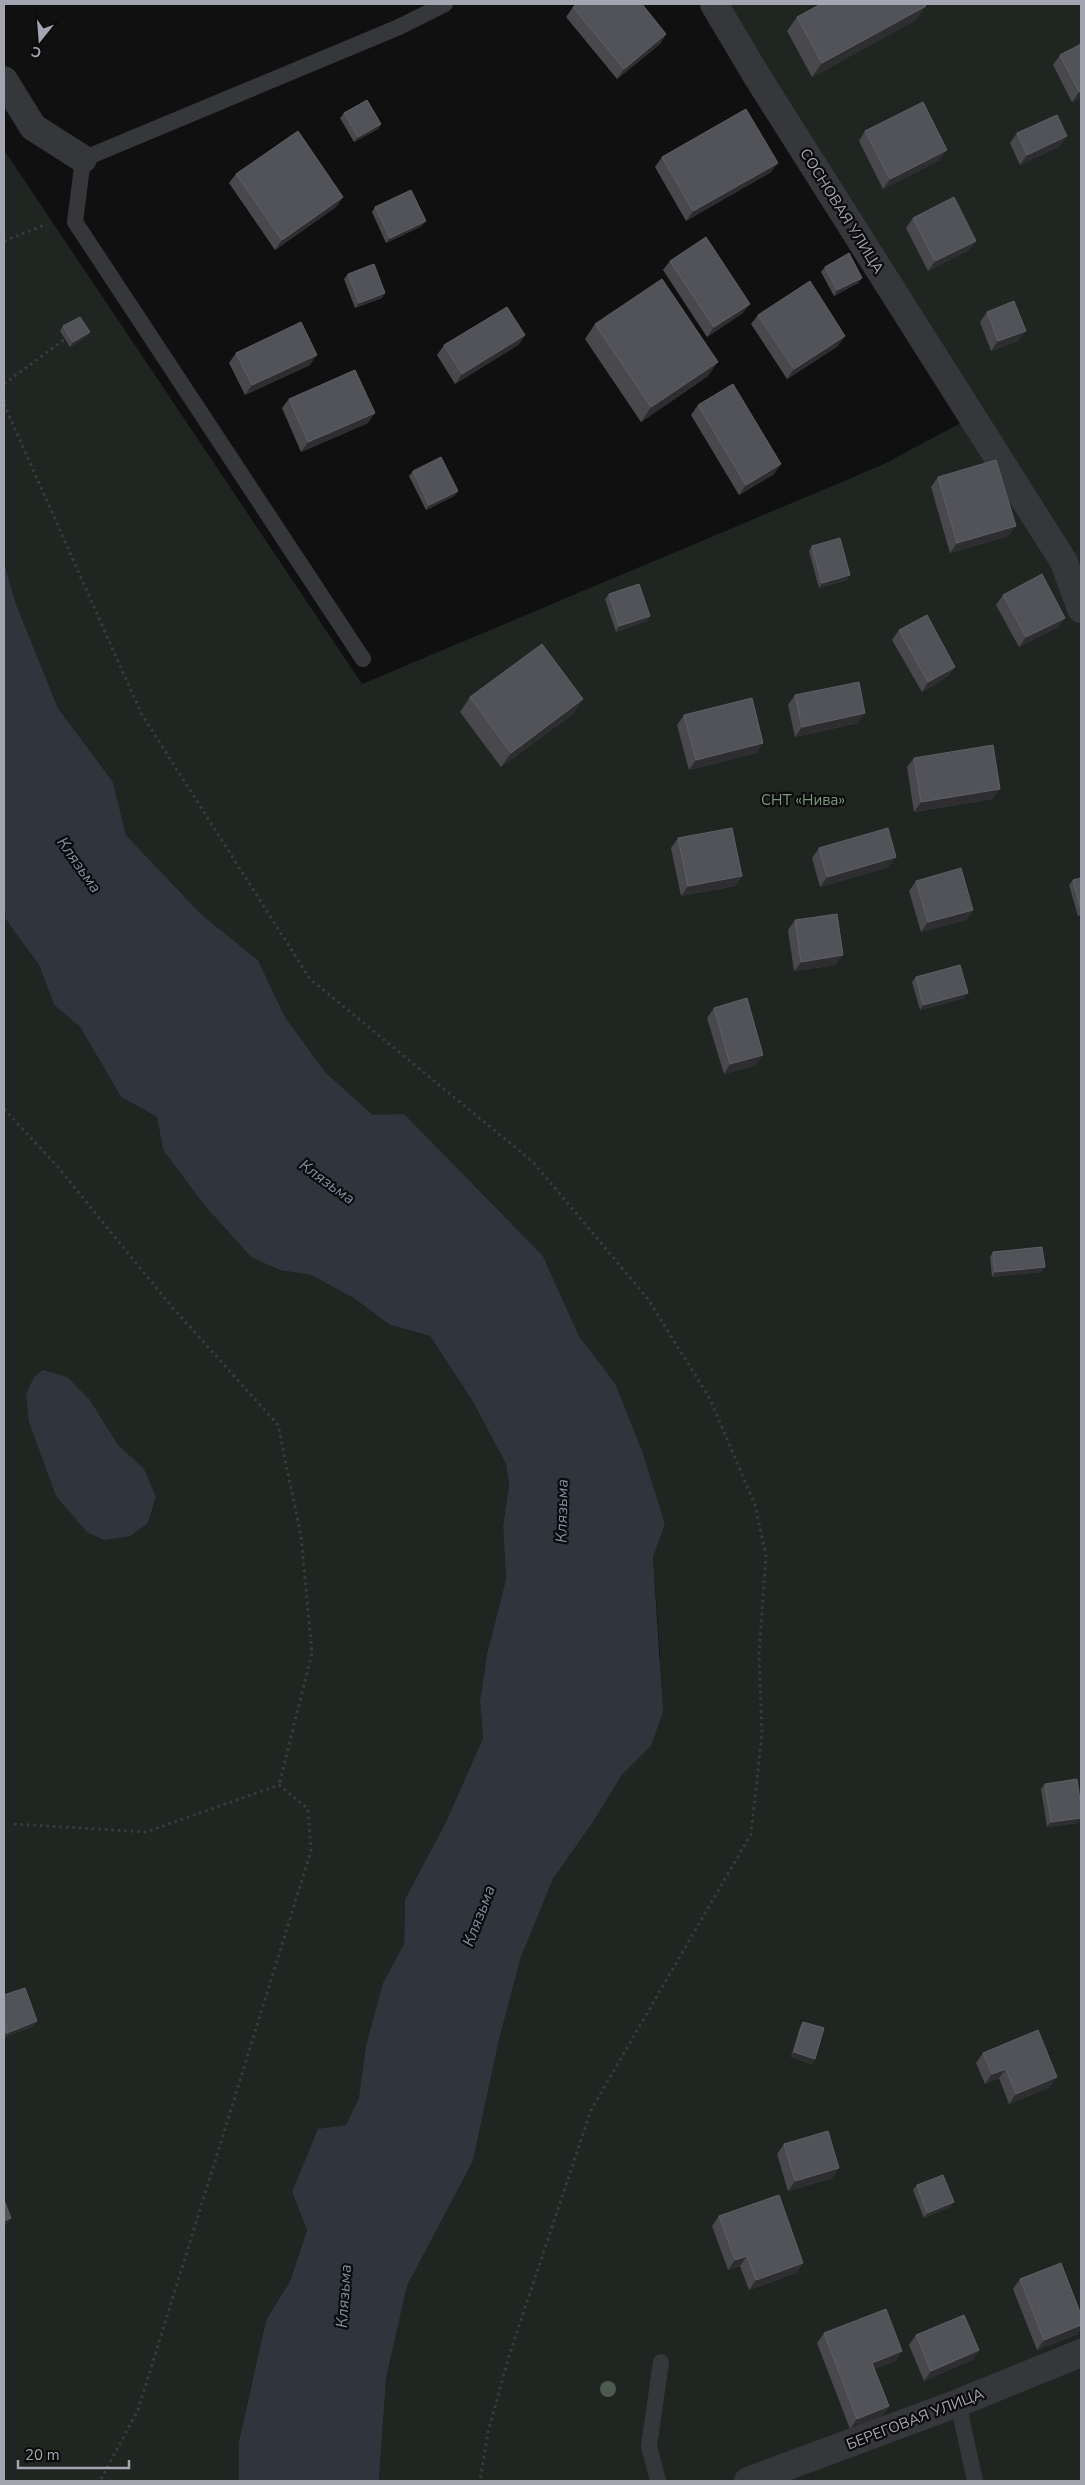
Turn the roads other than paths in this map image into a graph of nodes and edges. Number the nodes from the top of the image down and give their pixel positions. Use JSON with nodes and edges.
{"nodes":[{"id":1,"x":445,"y":4,"type":"edge"},
{"id":2,"x":714,"y":4,"type":"edge"},
{"id":3,"x":4,"y":80,"type":"edge"},
{"id":4,"x":83,"y":159,"type":"junction"},
{"id":5,"x":1081,"y":609,"type":"edge"},
{"id":6,"x":363,"y":658,"type":"dead end"},
{"id":7,"x":1081,"y":2353,"type":"edge"},
{"id":8,"x":661,"y":2362,"type":"dead end"},
{"id":9,"x":958,"y":2403,"type":"junction"},
{"id":10,"x":658,"y":2481,"type":"edge"},
{"id":11,"x":748,"y":2481,"type":"edge"},
{"id":12,"x":975,"y":2481,"type":"edge"}],
"edges":[{"from":1,"to":4,"type":"lane"},
{"from":2,"to":5,"type":"street","name":"СОСНОВАЯ УЛИЦА"},
{"from":3,"to":4,"type":"street"},
{"from":4,"to":6,"type":"lane"},
{"from":7,"to":9,"type":"street","name":"БЕРЕГОВАЯ УЛИЦА"},
{"from":8,"to":10,"type":"lane"},
{"from":9,"to":11,"type":"street","name":"БЕРЕГОВАЯ УЛИЦА"},
{"from":9,"to":12,"type":"lane"}]}
